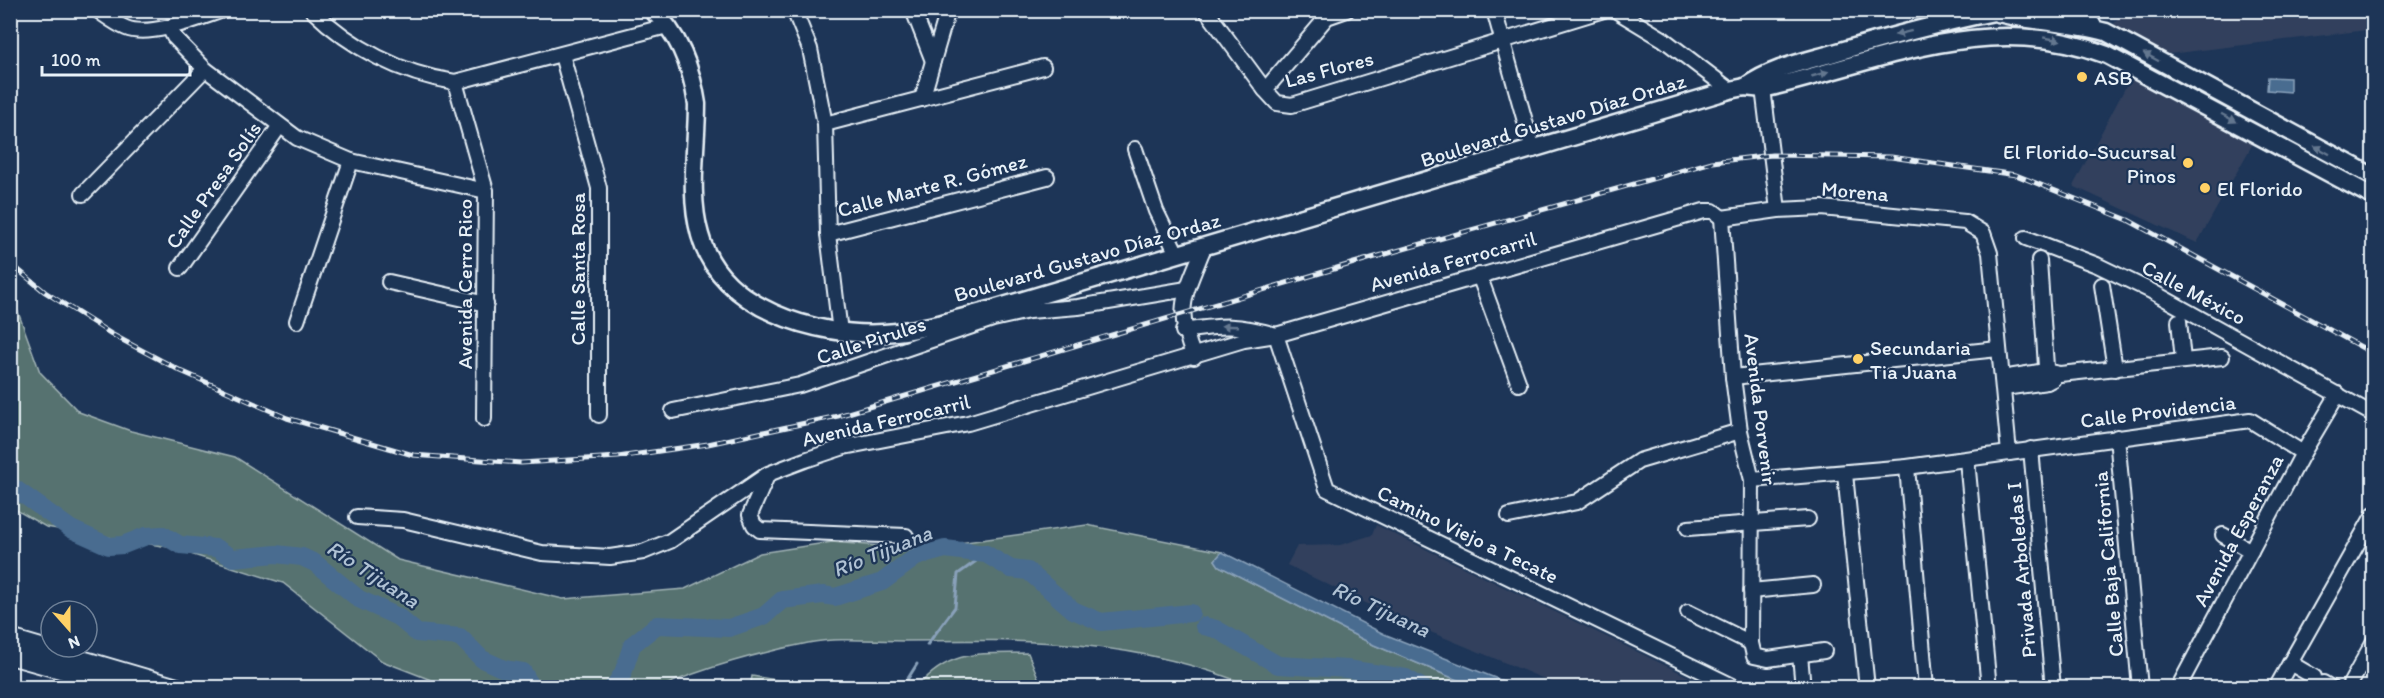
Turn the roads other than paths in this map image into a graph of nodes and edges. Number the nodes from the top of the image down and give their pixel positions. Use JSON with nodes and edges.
{"nodes":[{"id":1,"x":97,"y":10,"type":"edge"},
{"id":2,"x":223,"y":10,"type":"edge"},
{"id":3,"x":312,"y":10,"type":"edge"},
{"id":4,"x":652,"y":10,"type":"edge"},
{"id":5,"x":794,"y":10,"type":"edge"},
{"id":6,"x":913,"y":10,"type":"edge"},
{"id":7,"x":948,"y":10,"type":"edge"},
{"id":8,"x":1206,"y":10,"type":"edge"},
{"id":9,"x":1347,"y":10,"type":"edge"},
{"id":10,"x":1494,"y":10,"type":"edge"},
{"id":11,"x":1604,"y":10,"type":"edge"},
{"id":12,"x":1615,"y":10,"type":"edge"},
{"id":13,"x":2069,"y":10,"type":"edge"},
{"id":14,"x":1994,"y":11,"type":"edge"},
{"id":15,"x":1324,"y":14,"type":"edge"},
{"id":16,"x":169,"y":27,"type":"junction"},
{"id":17,"x":667,"y":27,"type":"junction"},
{"id":18,"x":2106,"y":32,"type":"junction"},
{"id":19,"x":2023,"y":36,"type":"junction"},
{"id":20,"x":1502,"y":39,"type":"junction"},
{"id":21,"x":1924,"y":45,"type":"junction"},
{"id":22,"x":562,"y":55,"type":"junction"},
{"id":23,"x":933,"y":62,"type":"junction"},
{"id":24,"x":1044,"y":67,"type":"dead end"},
{"id":25,"x":205,"y":69,"type":"junction"},
{"id":26,"x":455,"y":82,"type":"junction"},
{"id":27,"x":1762,"y":82,"type":"junction"},
{"id":28,"x":1738,"y":88,"type":"junction"},
{"id":29,"x":1265,"y":90,"type":"junction"},
{"id":30,"x":922,"y":99,"type":"junction"},
{"id":31,"x":825,"y":124,"type":"junction"},
{"id":32,"x":279,"y":127,"type":"junction"},
{"id":33,"x":1135,"y":149,"type":"dead end"},
{"id":34,"x":1533,"y":150,"type":"junction"},
{"id":35,"x":351,"y":161,"type":"junction"},
{"id":36,"x":1047,"y":177,"type":"dead end"},
{"id":37,"x":2373,"y":177,"type":"edge"},
{"id":38,"x":486,"y":191,"type":"junction"},
{"id":39,"x":83,"y":194,"type":"dead end"},
{"id":40,"x":2373,"y":197,"type":"edge"},
{"id":41,"x":1778,"y":210,"type":"junction"},
{"id":42,"x":1722,"y":218,"type":"junction"},
{"id":43,"x":828,"y":234,"type":"junction"},
{"id":44,"x":2026,"y":238,"type":"dead end"},
{"id":45,"x":1204,"y":247,"type":"junction"},
{"id":46,"x":1177,"y":254,"type":"junction"},
{"id":47,"x":2039,"y":260,"type":"dead end"},
{"id":48,"x":180,"y":268,"type":"dead end"},
{"id":49,"x":1479,"y":275,"type":"junction"},
{"id":50,"x":389,"y":282,"type":"dead end"},
{"id":51,"x":2102,"y":285,"type":"dead end"},
{"id":52,"x":1187,"y":289,"type":"junction"},
{"id":53,"x":486,"y":304,"type":"junction"},
{"id":54,"x":992,"y":314,"type":"junction"},
{"id":55,"x":297,"y":321,"type":"dead end"},
{"id":56,"x":2179,"y":321,"type":"dead end"},
{"id":57,"x":1183,"y":331,"type":"junction"},
{"id":58,"x":840,"y":332,"type":"junction"},
{"id":59,"x":1276,"y":335,"type":"junction"},
{"id":60,"x":1998,"y":349,"type":"junction"},
{"id":61,"x":1194,"y":357,"type":"junction"},
{"id":62,"x":2222,"y":357,"type":"dead end"},
{"id":63,"x":2183,"y":360,"type":"junction"},
{"id":64,"x":2115,"y":369,"type":"junction"},
{"id":65,"x":1733,"y":377,"type":"junction"},
{"id":66,"x":2046,"y":377,"type":"junction"},
{"id":67,"x":2003,"y":383,"type":"junction"},
{"id":68,"x":1518,"y":384,"type":"dead end"},
{"id":69,"x":2338,"y":394,"type":"junction"},
{"id":70,"x":673,"y":411,"type":"dead end"},
{"id":71,"x":599,"y":415,"type":"dead end"},
{"id":72,"x":2373,"y":415,"type":"edge"},
{"id":73,"x":484,"y":418,"type":"dead end"},
{"id":74,"x":1740,"y":431,"type":"junction"},
{"id":75,"x":2117,"y":437,"type":"junction"},
{"id":76,"x":2031,"y":449,"type":"junction"},
{"id":77,"x":2009,"y":453,"type":"junction"},
{"id":78,"x":2303,"y":453,"type":"junction"},
{"id":79,"x":1967,"y":459,"type":"junction"},
{"id":80,"x":1907,"y":467,"type":"junction"},
{"id":81,"x":768,"y":474,"type":"junction"},
{"id":82,"x":1845,"y":474,"type":"junction"},
{"id":83,"x":1752,"y":480,"type":"junction"},
{"id":84,"x":2373,"y":514,"type":"edge"},
{"id":85,"x":1509,"y":516,"type":"dead end"},
{"id":86,"x":357,"y":517,"type":"dead end"},
{"id":87,"x":1808,"y":519,"type":"dead end"},
{"id":88,"x":1751,"y":524,"type":"junction"},
{"id":89,"x":1688,"y":528,"type":"dead end"},
{"id":90,"x":2223,"y":535,"type":"dead end"},
{"id":91,"x":906,"y":536,"type":"dead end"},
{"id":92,"x":2251,"y":551,"type":"junction"},
{"id":93,"x":1813,"y":585,"type":"dead end"},
{"id":94,"x":1751,"y":591,"type":"junction"},
{"id":95,"x":1688,"y":612,"type":"dead end"},
{"id":96,"x":10,"y":639,"type":"edge"},
{"id":97,"x":2373,"y":641,"type":"edge"},
{"id":98,"x":1751,"y":643,"type":"junction"},
{"id":99,"x":1824,"y":651,"type":"dead end"},
{"id":100,"x":10,"y":654,"type":"edge"},
{"id":101,"x":1800,"y":655,"type":"junction"},
{"id":102,"x":2290,"y":663,"type":"junction"},
{"id":103,"x":2323,"y":683,"type":"edge"},
{"id":104,"x":129,"y":687,"type":"edge"},
{"id":105,"x":177,"y":687,"type":"edge"},
{"id":106,"x":1737,"y":687,"type":"edge"},
{"id":107,"x":1803,"y":687,"type":"edge"},
{"id":108,"x":1866,"y":687,"type":"edge"},
{"id":109,"x":1926,"y":687,"type":"edge"},
{"id":110,"x":1989,"y":687,"type":"edge"},
{"id":111,"x":2053,"y":687,"type":"edge"},
{"id":112,"x":2140,"y":687,"type":"edge"},
{"id":113,"x":2178,"y":687,"type":"edge"},
{"id":114,"x":2276,"y":687,"type":"edge"},
{"id":115,"x":2348,"y":687,"type":"edge"}],
"edges":[{"from":1,"to":16,"type":"street"},
{"from":2,"to":16,"type":"street"},
{"from":3,"to":26,"type":"street"},
{"from":4,"to":17,"type":"main road","name":"Boulevard Gustavo Díaz Ordaz"},
{"from":5,"to":31,"type":"street"},
{"from":6,"to":23,"type":"street"},
{"from":7,"to":23,"type":"street"},
{"from":8,"to":29,"type":"street","name":"Las Flores"},
{"from":9,"to":15,"type":"street"},
{"from":10,"to":20,"type":"street"},
{"from":11,"to":20,"type":"street","name":"Las Flores"},
{"from":12,"to":28,"type":"street"},
{"from":13,"to":18,"type":"main road"},
{"from":14,"to":18,"type":"main road","name":"Boulevard Gustavo Díaz Ordaz"},
{"from":14,"to":19,"type":"main road"},
{"from":14,"to":21,"type":"main road"},
{"from":14,"to":27,"type":"main road","name":"Boulevard Gustavo Díaz Ordaz","one_way":true},
{"from":15,"to":29,"type":"street"},
{"from":16,"to":25,"type":"street"},
{"from":17,"to":22,"type":"street"},
{"from":17,"to":58,"type":"main road","name":"Boulevard Gustavo Díaz Ordaz"},
{"from":37,"to":18,"type":"main road","name":"Boulevard Gustavo Díaz Ordaz","one_way":true},
{"from":19,"to":21,"type":"main road","name":"Boulevard Gustavo Díaz Ordaz"},
{"from":19,"to":40,"type":"main road","name":"Boulevard Gustavo Díaz Ordaz","one_way":true},
{"from":20,"to":29,"type":"street","name":"Las Flores"},
{"from":20,"to":34,"type":"street"},
{"from":27,"to":21,"type":"main road","name":"Boulevard Gustavo Díaz Ordaz","one_way":true},
{"from":22,"to":26,"type":"street"},
{"from":22,"to":71,"type":"street","name":"Calle Santa Rosa"},
{"from":23,"to":30,"type":"street"},
{"from":24,"to":30,"type":"street"},
{"from":25,"to":32,"type":"street"},
{"from":25,"to":39,"type":"street"},
{"from":26,"to":38,"type":"street","name":"Avenida Cerro Rico"},
{"from":27,"to":28,"type":"main road","name":"Boulevard Gustavo Díaz Ordaz"},
{"from":27,"to":41,"type":"street"},
{"from":28,"to":34,"type":"main road","name":"Boulevard Gustavo Díaz Ordaz"},
{"from":30,"to":31,"type":"street"},
{"from":31,"to":43,"type":"street"},
{"from":32,"to":35,"type":"street"},
{"from":32,"to":48,"type":"street","name":"Calle Presa Solís"},
{"from":33,"to":46,"type":"street"},
{"from":34,"to":45,"type":"main road","name":"Boulevard Gustavo Díaz Ordaz"},
{"from":35,"to":38,"type":"street"},
{"from":35,"to":55,"type":"street"},
{"from":36,"to":43,"type":"street","name":"Calle Marte R. Gómez"},
{"from":38,"to":53,"type":"street","name":"Avenida Cerro Rico"},
{"from":41,"to":42,"type":"street","name":"Morena"},
{"from":41,"to":60,"type":"street","name":"Morena"},
{"from":42,"to":49,"type":"street","name":"Avenida Ferrocarril"},
{"from":42,"to":65,"type":"street","name":"Avenida Porvenir"},
{"from":43,"to":58,"type":"street"},
{"from":44,"to":69,"type":"street","name":"Calle México"},
{"from":45,"to":46,"type":"main road","name":"Boulevard Gustavo Díaz Ordaz"},
{"from":45,"to":52,"type":"street"},
{"from":46,"to":54,"type":"main road","name":"Boulevard Gustavo Díaz Ordaz"},
{"from":47,"to":66,"type":"street"},
{"from":49,"to":59,"type":"street","name":"Avenida Ferrocarril"},
{"from":49,"to":68,"type":"street"},
{"from":50,"to":53,"type":"street"},
{"from":51,"to":64,"type":"street"},
{"from":52,"to":54,"type":"street","name":"Calle Pirules"},
{"from":52,"to":57,"type":"street"},
{"from":53,"to":73,"type":"street","name":"Avenida Cerro Rico"},
{"from":54,"to":58,"type":"main road","name":"Boulevard Gustavo Díaz Ordaz"},
{"from":54,"to":70,"type":"street","name":"Calle Pirules"},
{"from":56,"to":63,"type":"street"},
{"from":59,"to":57,"type":"street","one_way":true},
{"from":57,"to":61,"type":"street"},
{"from":59,"to":61,"type":"street","name":"Avenida Ferrocarril"},
{"from":59,"to":106,"type":"street","name":"Camino Viejo a Tecate"},
{"from":60,"to":65,"type":"street"},
{"from":60,"to":67,"type":"street"},
{"from":61,"to":81,"type":"street","name":"Avenida Ferrocarril"},
{"from":62,"to":63,"type":"street"},
{"from":63,"to":64,"type":"street"},
{"from":64,"to":66,"type":"street"},
{"from":65,"to":74,"type":"street","name":"Avenida Porvenir"},
{"from":66,"to":67,"type":"street"},
{"from":67,"to":77,"type":"street"},
{"from":69,"to":72,"type":"street","name":"Calle México"},
{"from":69,"to":78,"type":"street","name":"Avenida Esperanza"},
{"from":74,"to":83,"type":"street","name":"Avenida Porvenir"},
{"from":74,"to":85,"type":"street"},
{"from":75,"to":76,"type":"street","name":"Calle Providencia"},
{"from":75,"to":78,"type":"street","name":"Calle Providencia"},
{"from":75,"to":112,"type":"street","name":"Calle Baja California"},
{"from":76,"to":77,"type":"street","name":"Calle Providencia"},
{"from":76,"to":111,"type":"street","name":"Privada Arboledas I"},
{"from":77,"to":79,"type":"street","name":"Calle Providencia"},
{"from":78,"to":92,"type":"street","name":"Avenida Esperanza"},
{"from":79,"to":80,"type":"street","name":"Calle Providencia"},
{"from":79,"to":110,"type":"street"},
{"from":80,"to":82,"type":"street","name":"Calle Providencia"},
{"from":80,"to":109,"type":"street"},
{"from":81,"to":86,"type":"street","name":"Avenida Ferrocarril"},
{"from":81,"to":91,"type":"street"},
{"from":82,"to":83,"type":"street","name":"Calle Providencia"},
{"from":82,"to":108,"type":"street"},
{"from":83,"to":88,"type":"street","name":"Avenida Porvenir"},
{"from":84,"to":102,"type":"street"},
{"from":87,"to":88,"type":"street"},
{"from":88,"to":89,"type":"street"},
{"from":88,"to":94,"type":"street","name":"Avenida Porvenir"},
{"from":90,"to":92,"type":"street"},
{"from":92,"to":113,"type":"street","name":"Avenida Esperanza"},
{"from":93,"to":94,"type":"street"},
{"from":94,"to":98,"type":"street","name":"Avenida Porvenir"},
{"from":95,"to":98,"type":"street"},
{"from":96,"to":105,"type":"highway"},
{"from":97,"to":115,"type":"street"},
{"from":98,"to":101,"type":"street"},
{"from":99,"to":101,"type":"street"},
{"from":100,"to":104,"type":"highway"},
{"from":101,"to":107,"type":"street"},
{"from":102,"to":103,"type":"street"},
{"from":102,"to":114,"type":"street"}]}
